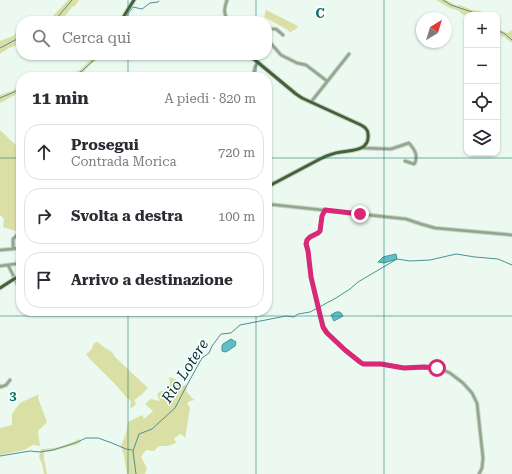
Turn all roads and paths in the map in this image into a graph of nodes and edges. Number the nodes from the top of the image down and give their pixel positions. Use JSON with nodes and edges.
{"nodes":[{"id":1,"x":134,"y":0,"type":"edge"},
{"id":2,"x":228,"y":0,"type":"edge"},
{"id":3,"x":124,"y":16,"type":"edge"},
{"id":4,"x":225,"y":16,"type":"edge"},
{"id":5,"x":272,"y":29,"type":"edge"},
{"id":6,"x":283,"y":35,"type":"dead end"},
{"id":7,"x":272,"y":45,"type":"edge"},
{"id":8,"x":349,"y":54,"type":"dead end"},
{"id":9,"x":258,"y":62,"type":"joint"},
{"id":10,"x":254,"y":72,"type":"edge"},
{"id":11,"x":270,"y":72,"type":"edge"},
{"id":12,"x":272,"y":74,"type":"edge"},
{"id":13,"x":327,"y":81,"type":"junction"},
{"id":14,"x":311,"y":102,"type":"junction"},
{"id":15,"x":361,"y":148,"type":"junction"},
{"id":16,"x":405,"y":161,"type":"dead end"},
{"id":17,"x":272,"y":184,"type":"edge"},
{"id":18,"x":272,"y":205,"type":"edge"},
{"id":19,"x":325,"y":210,"type":"junction"},
{"id":20,"x":512,"y":235,"type":"edge"},
{"id":21,"x":16,"y":236,"type":"edge"},
{"id":22,"x":16,"y":248,"type":"edge"},
{"id":23,"x":13,"y":249,"type":"junction"},
{"id":24,"x":0,"y":250,"type":"edge"},
{"id":25,"x":16,"y":263,"type":"edge"},
{"id":26,"x":8,"y":265,"type":"junction"},
{"id":27,"x":0,"y":266,"type":"edge"},
{"id":28,"x":16,"y":278,"type":"edge"},
{"id":29,"x":16,"y":281,"type":"edge"},
{"id":30,"x":0,"y":288,"type":"edge"},
{"id":31,"x":10,"y":380,"type":"dead end"},
{"id":32,"x":0,"y":386,"type":"edge"},
{"id":33,"x":479,"y":474,"type":"edge"}],
"edges":[{"from":1,"to":3,"type":"main road"},
{"from":2,"to":4,"type":"street"},
{"from":5,"to":6,"type":"street"},
{"from":7,"to":13,"type":"street"},
{"from":8,"to":13,"type":"street"},
{"from":9,"to":10,"type":"street"},
{"from":9,"to":11,"type":"main road"},
{"from":12,"to":14,"type":"main road"},
{"from":13,"to":14,"type":"street"},
{"from":14,"to":15,"type":"main road"},
{"from":15,"to":16,"type":"street"},
{"from":15,"to":17,"type":"main road"},
{"from":18,"to":19,"type":"street"},
{"from":19,"to":20,"type":"street"},
{"from":19,"to":33,"type":"street"},
{"from":21,"to":23,"type":"street"},
{"from":22,"to":23,"type":"street"},
{"from":23,"to":24,"type":"street"},
{"from":25,"to":26,"type":"street"},
{"from":26,"to":27,"type":"street"},
{"from":26,"to":29,"type":"street"},
{"from":28,"to":30,"type":"main road"},
{"from":31,"to":32,"type":"street"}]}
